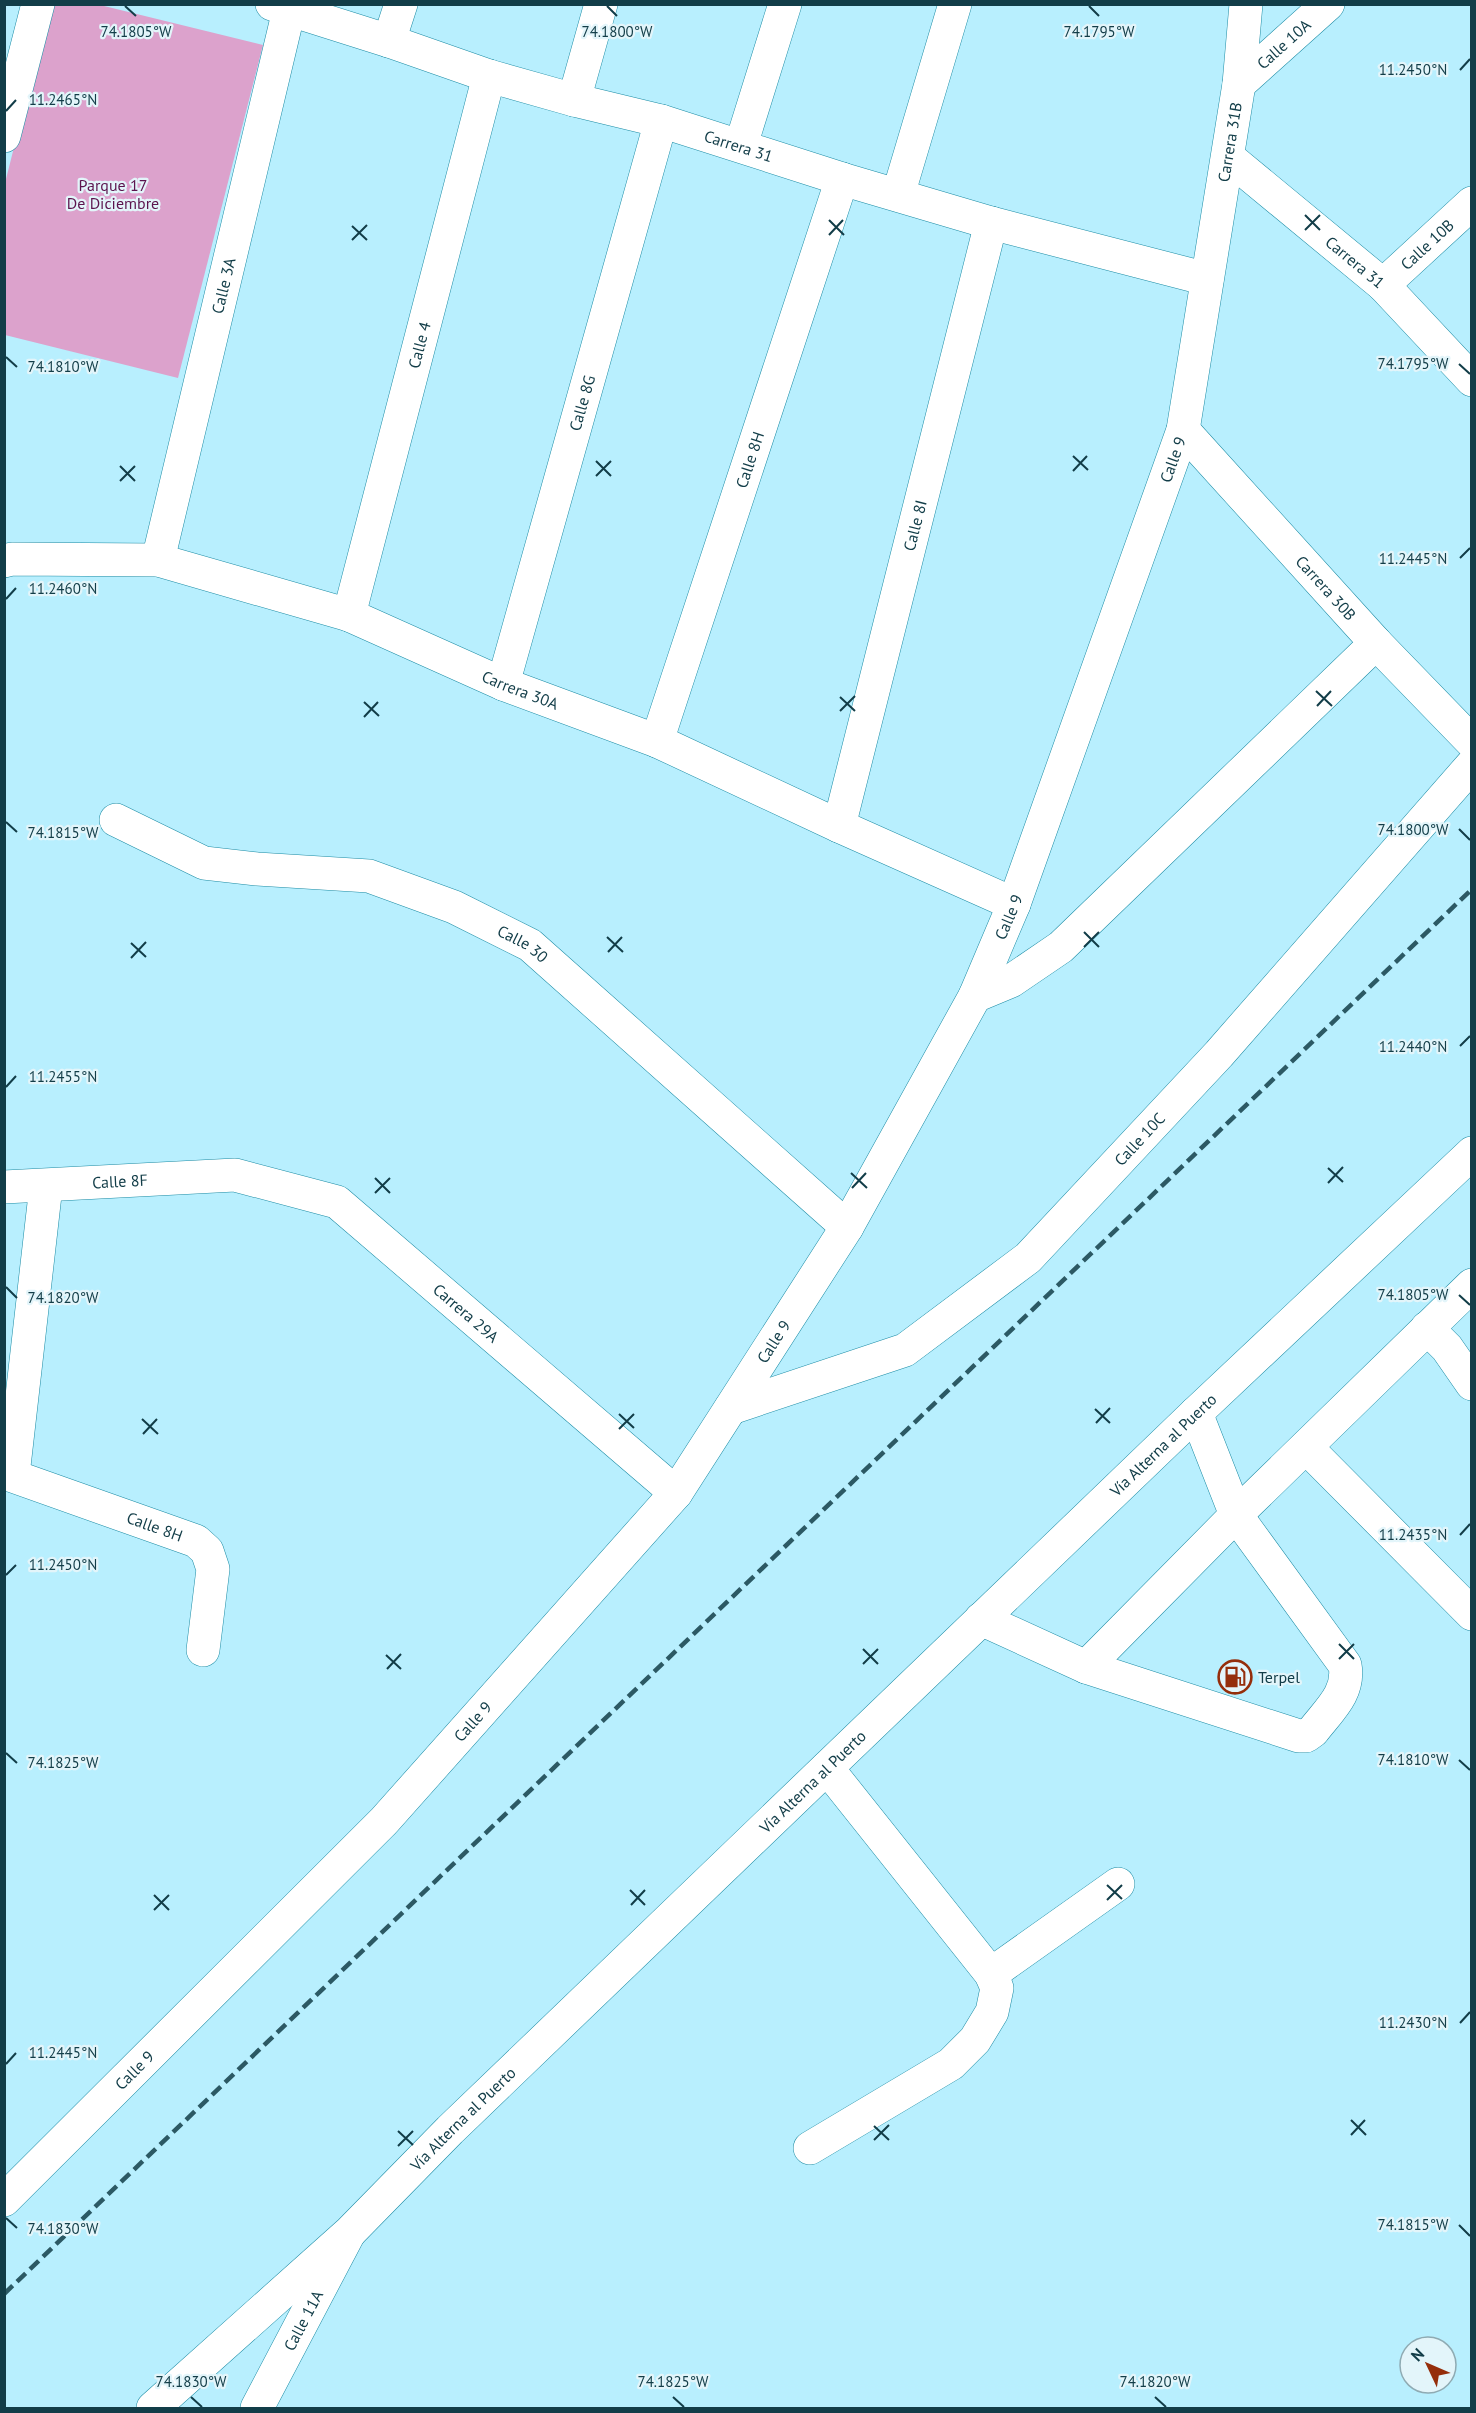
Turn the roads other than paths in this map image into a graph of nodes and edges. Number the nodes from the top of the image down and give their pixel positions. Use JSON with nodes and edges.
{"nodes":[{"id":1,"x":38,"y":4,"type":"edge"},
{"id":2,"x":401,"y":4,"type":"edge"},
{"id":3,"x":601,"y":4,"type":"edge"},
{"id":4,"x":785,"y":4,"type":"edge"},
{"id":5,"x":955,"y":4,"type":"edge"},
{"id":6,"x":1245,"y":4,"type":"edge"},
{"id":7,"x":1328,"y":4,"type":"edge"},
{"id":8,"x":280,"y":7,"type":"edge"},
{"id":9,"x":389,"y":41,"type":"junction"},
{"id":10,"x":489,"y":76,"type":"junction"},
{"id":11,"x":1239,"y":84,"type":"junction"},
{"id":12,"x":574,"y":100,"type":"junction"},
{"id":13,"x":661,"y":121,"type":"junction"},
{"id":14,"x":4,"y":136,"type":"edge"},
{"id":15,"x":741,"y":145,"type":"junction"},
{"id":16,"x":1228,"y":157,"type":"junction"},
{"id":17,"x":842,"y":179,"type":"junction"},
{"id":18,"x":898,"y":195,"type":"junction"},
{"id":19,"x":1472,"y":203,"type":"edge"},
{"id":20,"x":991,"y":223,"type":"junction"},
{"id":21,"x":1207,"y":279,"type":"junction"},
{"id":22,"x":1383,"y":285,"type":"junction"},
{"id":23,"x":1472,"y":380,"type":"edge"},
{"id":24,"x":1183,"y":430,"type":"junction"},
{"id":25,"x":4,"y":561,"type":"edge"},
{"id":26,"x":158,"y":561,"type":"junction"},
{"id":27,"x":349,"y":615,"type":"junction"},
{"id":28,"x":1376,"y":643,"type":"junction"},
{"id":29,"x":504,"y":684,"type":"junction"},
{"id":30,"x":657,"y":741,"type":"junction"},
{"id":31,"x":1472,"y":742,"type":"edge"},
{"id":32,"x":1472,"y":765,"type":"edge"},
{"id":33,"x":116,"y":820,"type":"dead end"},
{"id":34,"x":839,"y":826,"type":"junction"},
{"id":35,"x":1014,"y":904,"type":"junction"},
{"id":36,"x":975,"y":996,"type":"junction"},
{"id":37,"x":1472,"y":1153,"type":"edge"},
{"id":38,"x":235,"y":1175,"type":"joint"},
{"id":39,"x":46,"y":1186,"type":"junction"},
{"id":40,"x":4,"y":1187,"type":"edge"},
{"id":41,"x":847,"y":1227,"type":"junction"},
{"id":42,"x":1472,"y":1285,"type":"edge"},
{"id":43,"x":1427,"y":1328,"type":"junction"},
{"id":44,"x":1472,"y":1384,"type":"edge"},
{"id":45,"x":731,"y":1408,"type":"junction"},
{"id":46,"x":1196,"y":1413,"type":"junction"},
{"id":47,"x":1306,"y":1447,"type":"junction"},
{"id":48,"x":9,"y":1474,"type":"edge"},
{"id":49,"x":676,"y":1493,"type":"junction"},
{"id":50,"x":1236,"y":1515,"type":"junction"},
{"id":51,"x":1472,"y":1614,"type":"edge"},
{"id":52,"x":981,"y":1619,"type":"junction"},
{"id":53,"x":204,"y":1650,"type":"dead end"},
{"id":54,"x":1086,"y":1667,"type":"junction"},
{"id":55,"x":827,"y":1768,"type":"junction"},
{"id":56,"x":1118,"y":1884,"type":"dead end"},
{"id":57,"x":991,"y":1974,"type":"junction"},
{"id":58,"x":810,"y":2148,"type":"dead end"},
{"id":59,"x":4,"y":2200,"type":"edge"},
{"id":60,"x":350,"y":2232,"type":"junction"},
{"id":61,"x":153,"y":2409,"type":"edge"},
{"id":62,"x":257,"y":2409,"type":"edge"}],
"edges":[{"from":1,"to":14,"type":"street"},
{"from":2,"to":9,"type":"street"},
{"from":3,"to":12,"type":"street"},
{"from":4,"to":15,"type":"street"},
{"from":5,"to":18,"type":"street"},
{"from":6,"to":11,"type":"street","name":"Carrera 31B"},
{"from":7,"to":11,"type":"street","name":"Calle 10A"},
{"from":8,"to":9,"type":"street","name":"Carrera 31"},
{"from":8,"to":26,"type":"street","name":"Calle 3A"},
{"from":9,"to":10,"type":"street","name":"Carrera 31"},
{"from":10,"to":12,"type":"street","name":"Carrera 31"},
{"from":10,"to":27,"type":"street","name":"Calle 4"},
{"from":11,"to":16,"type":"street","name":"Carrera 31B"},
{"from":12,"to":13,"type":"street","name":"Carrera 31"},
{"from":13,"to":15,"type":"street","name":"Carrera 31"},
{"from":13,"to":29,"type":"street","name":"Calle 8G"},
{"from":15,"to":17,"type":"street","name":"Carrera 31"},
{"from":16,"to":21,"type":"street","name":"Carrera 31B"},
{"from":16,"to":22,"type":"street","name":"Carrera 31"},
{"from":17,"to":18,"type":"street","name":"Carrera 31"},
{"from":17,"to":30,"type":"street","name":"Calle 8H"},
{"from":18,"to":20,"type":"street","name":"Carrera 31"},
{"from":19,"to":22,"type":"street","name":"Calle 10B"},
{"from":20,"to":21,"type":"street","name":"Carrera 31"},
{"from":20,"to":34,"type":"street","name":"Calle 8I"},
{"from":21,"to":24,"type":"street","name":"Calle 9"},
{"from":22,"to":23,"type":"street","name":"Carrera 31"},
{"from":24,"to":28,"type":"street","name":"Carrera 30B"},
{"from":24,"to":35,"type":"street","name":"Calle 9"},
{"from":25,"to":26,"type":"street","name":"Carrera 30A"},
{"from":26,"to":27,"type":"street","name":"Carrera 30A"},
{"from":27,"to":29,"type":"street","name":"Carrera 30A"},
{"from":28,"to":31,"type":"street","name":"Carrera 30B"},
{"from":28,"to":36,"type":"street"},
{"from":29,"to":30,"type":"street","name":"Carrera 30A"},
{"from":30,"to":34,"type":"street","name":"Carrera 30A"},
{"from":32,"to":45,"type":"street","name":"Calle 10C"},
{"from":33,"to":41,"type":"street","name":"Calle 30"},
{"from":34,"to":35,"type":"street","name":"Carrera 30A"},
{"from":35,"to":36,"type":"street","name":"Calle 9"},
{"from":36,"to":41,"type":"street","name":"Calle 9"},
{"from":37,"to":46,"type":"street","name":"Vía Alterna al Puerto"},
{"from":38,"to":39,"type":"street","name":"Calle 8F"},
{"from":38,"to":49,"type":"street","name":"Carrera 29A"},
{"from":39,"to":40,"type":"street","name":"Calle 8F"},
{"from":39,"to":48,"type":"street"},
{"from":41,"to":45,"type":"street","name":"Calle 9"},
{"from":42,"to":43,"type":"street"},
{"from":43,"to":44,"type":"street"},
{"from":43,"to":47,"type":"street"},
{"from":45,"to":49,"type":"street","name":"Calle 9"},
{"from":46,"to":50,"type":"street"},
{"from":46,"to":52,"type":"street","name":"Vía Alterna al Puerto"},
{"from":47,"to":50,"type":"street"},
{"from":47,"to":51,"type":"street"},
{"from":48,"to":53,"type":"street","name":"Calle 8H"},
{"from":49,"to":59,"type":"street","name":"Calle 9"},
{"from":50,"to":54,"type":"street"},
{"from":50,"to":54,"type":"street"},
{"from":52,"to":54,"type":"street"},
{"from":52,"to":55,"type":"street","name":"Vía Alterna al Puerto"},
{"from":55,"to":57,"type":"street"},
{"from":55,"to":60,"type":"street","name":"Vía Alterna al Puerto"},
{"from":56,"to":57,"type":"street"},
{"from":57,"to":58,"type":"street"},
{"from":60,"to":61,"type":"street","name":"Vía Alterna al Puerto"},
{"from":60,"to":62,"type":"street","name":"Calle 11A"}]}
